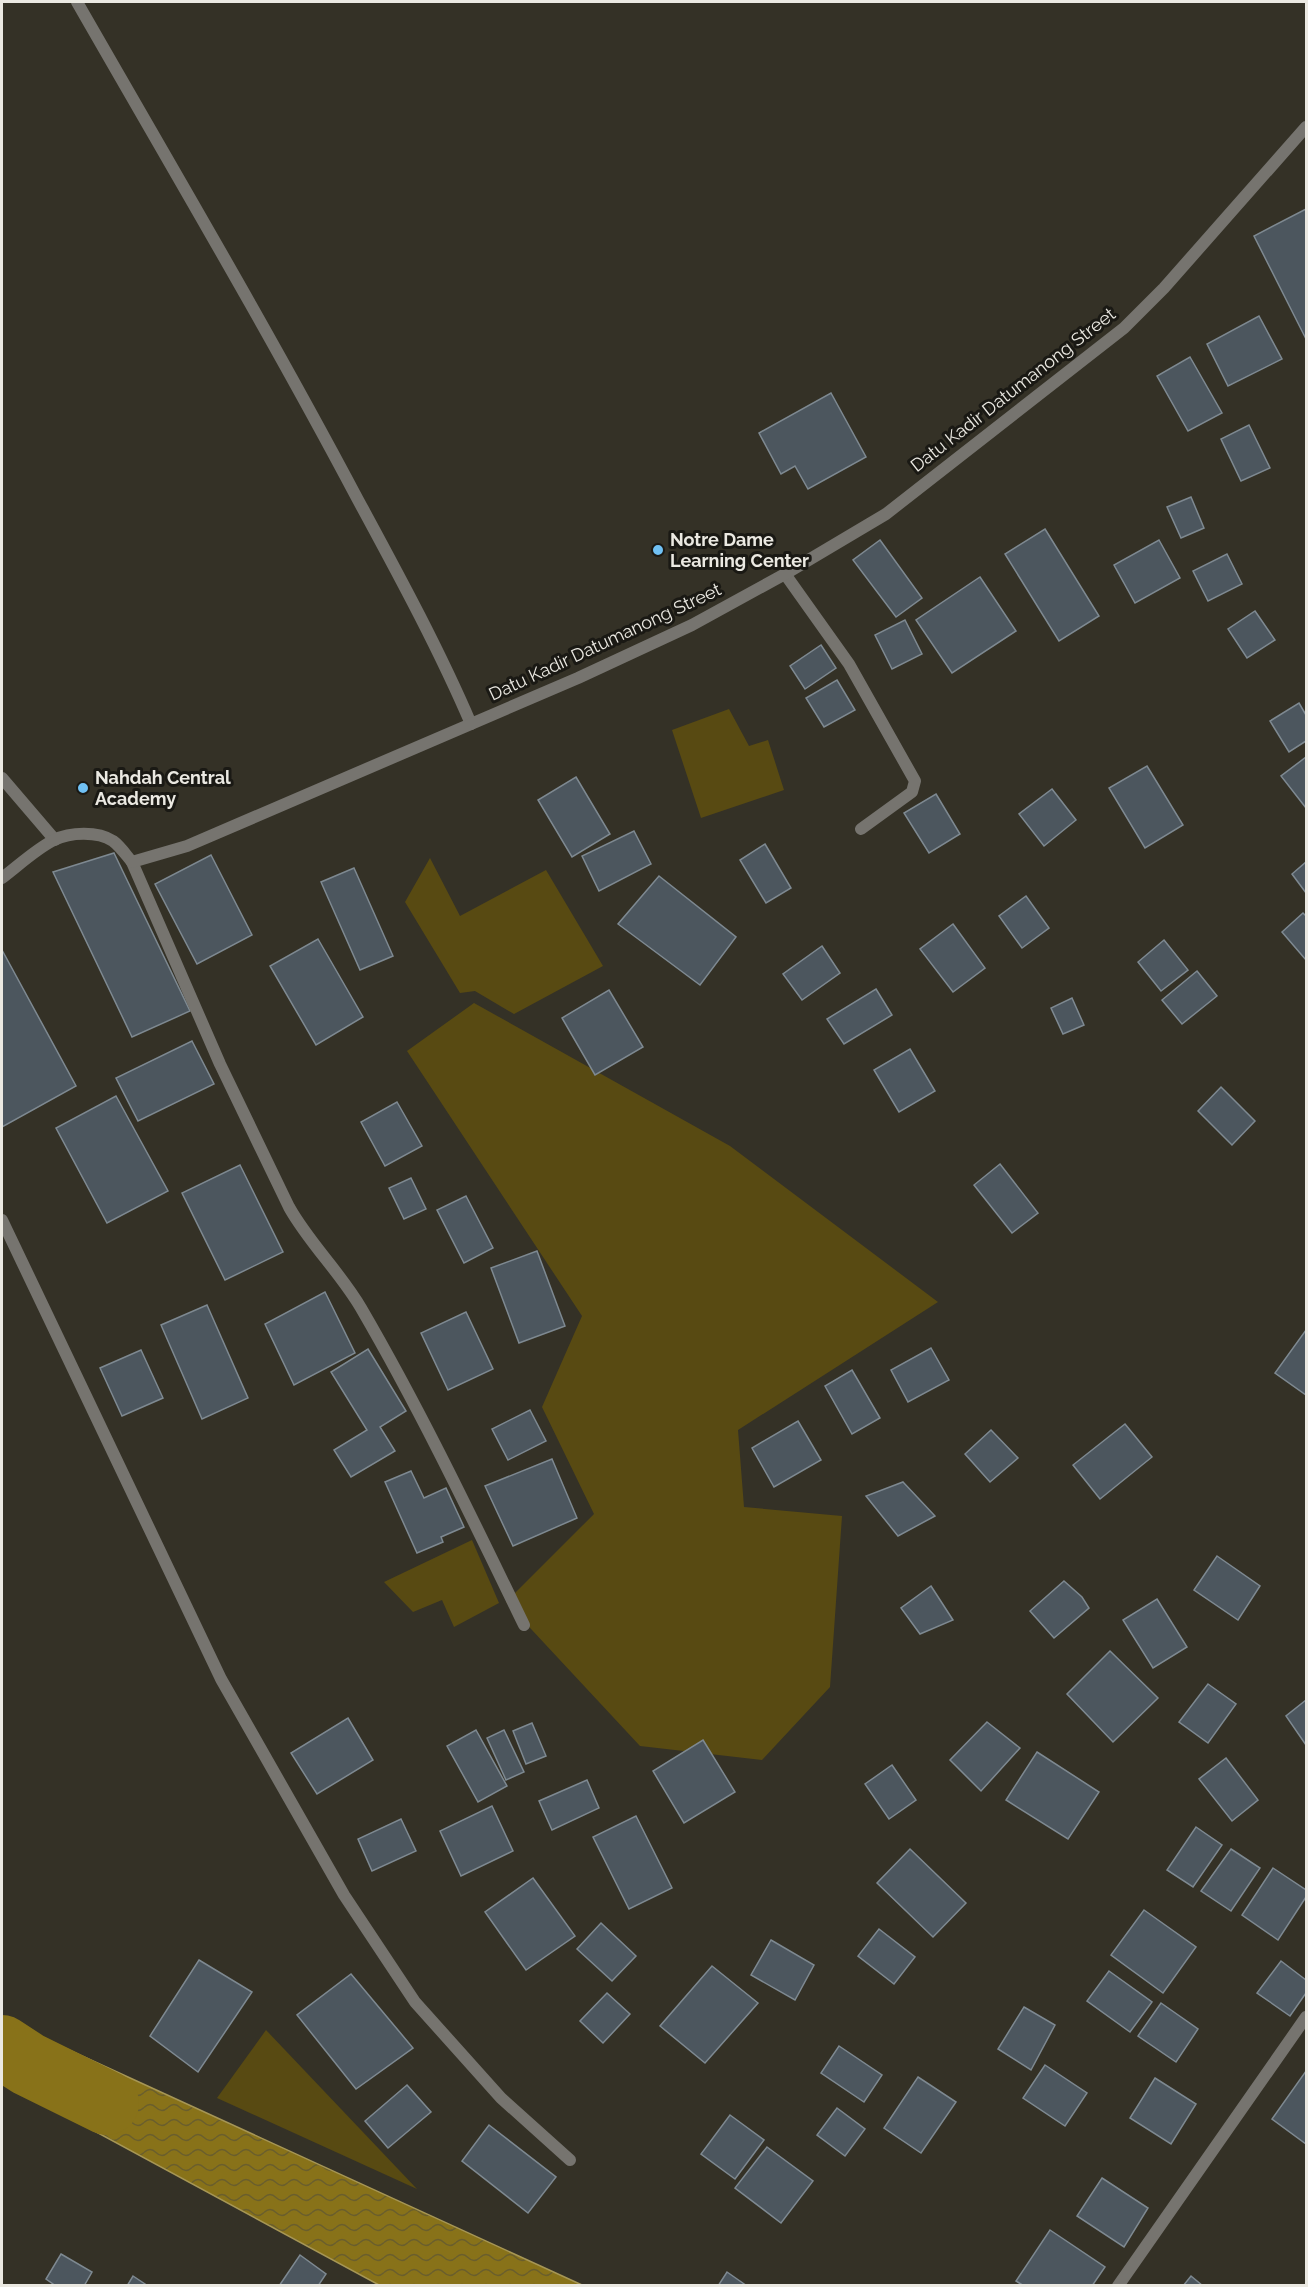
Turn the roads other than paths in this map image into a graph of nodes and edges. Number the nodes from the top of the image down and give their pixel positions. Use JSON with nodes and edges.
{"nodes":[{"id":1,"x":76,"y":2,"type":"edge"},
{"id":2,"x":1306,"y":127,"type":"edge"},
{"id":3,"x":786,"y":574,"type":"junction"},
{"id":4,"x":471,"y":724,"type":"junction"},
{"id":5,"x":2,"y":778,"type":"edge"},
{"id":6,"x":861,"y":829,"type":"dead end"},
{"id":7,"x":55,"y":840,"type":"junction"},
{"id":8,"x":132,"y":862,"type":"junction"},
{"id":9,"x":2,"y":878,"type":"edge"},
{"id":10,"x":2,"y":1220,"type":"edge"},
{"id":11,"x":524,"y":1625,"type":"dead end"},
{"id":12,"x":1306,"y":2017,"type":"edge"},
{"id":13,"x":570,"y":2160,"type":"dead end"},
{"id":14,"x":1118,"y":2286,"type":"edge"}],
"edges":[{"from":1,"to":4,"type":"street"},
{"from":2,"to":3,"type":"street","name":"Datu Kadir Datumanong Street"},
{"from":3,"to":4,"type":"street","name":"Datu Kadir Datumanong Street"},
{"from":3,"to":6,"type":"street"},
{"from":4,"to":8,"type":"street","name":"Datu Kadir Datumanong Street"},
{"from":5,"to":7,"type":"street"},
{"from":7,"to":8,"type":"street"},
{"from":7,"to":9,"type":"street"},
{"from":8,"to":11,"type":"street"},
{"from":10,"to":13,"type":"street"},
{"from":12,"to":14,"type":"street"}]}
